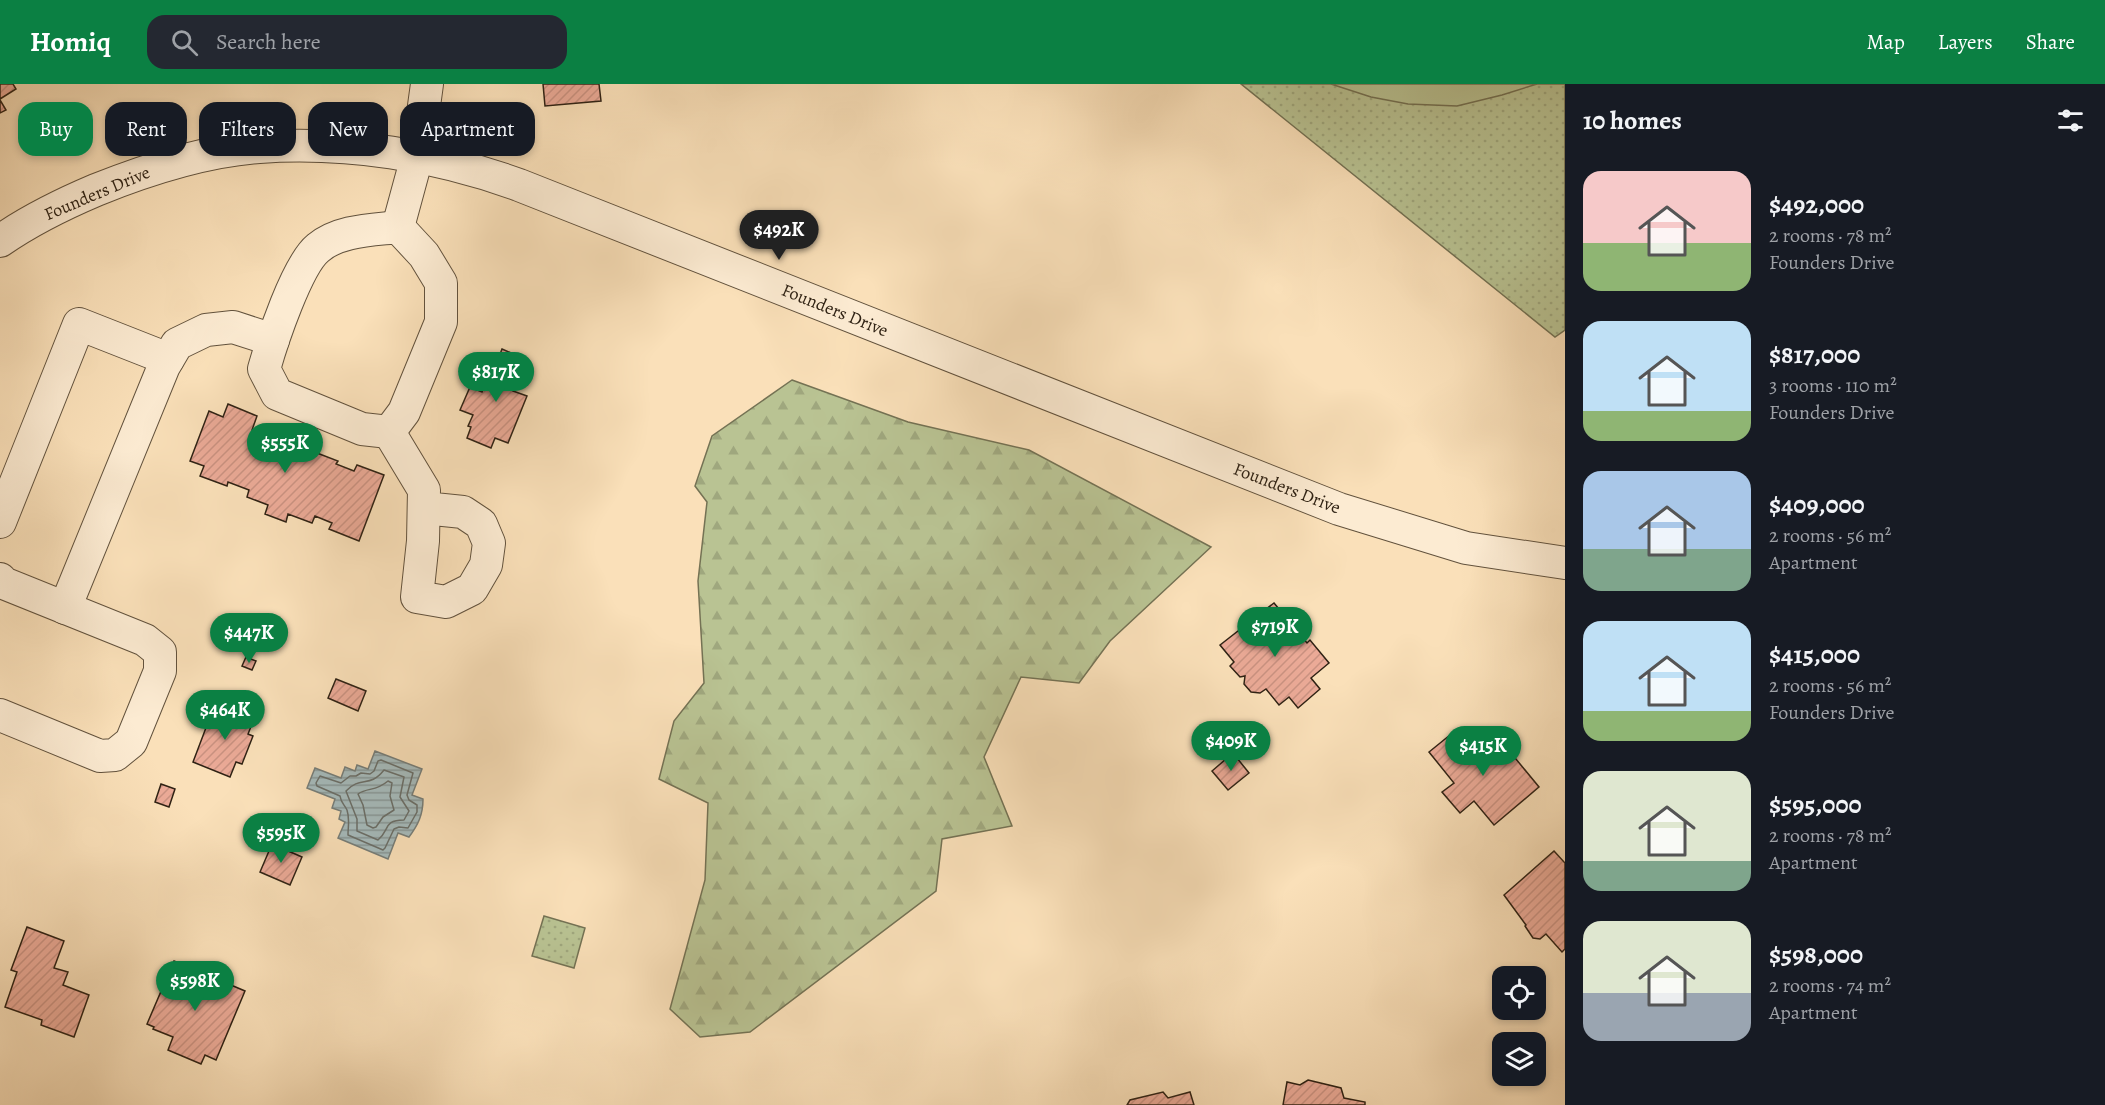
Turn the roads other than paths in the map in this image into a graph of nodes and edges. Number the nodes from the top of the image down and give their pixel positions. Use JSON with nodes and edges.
{"nodes":[{"id":1,"x":427,"y":84,"type":"edge"},
{"id":2,"x":417,"y":157,"type":"junction"},
{"id":3,"x":398,"y":227,"type":"junction"},
{"id":4,"x":0,"y":241,"type":"edge"},
{"id":5,"x":273,"y":339,"type":"junction"},
{"id":6,"x":168,"y":359,"type":"junction"},
{"id":7,"x":389,"y":432,"type":"junction"},
{"id":8,"x":424,"y":508,"type":"dead end"},
{"id":9,"x":0,"y":522,"type":"edge"},
{"id":10,"x":1565,"y":563,"type":"edge"},
{"id":11,"x":2,"y":588,"type":"edge"},
{"id":12,"x":65,"y":608,"type":"junction"},
{"id":13,"x":0,"y":715,"type":"edge"}],
"edges":[{"from":1,"to":2,"type":"street"},
{"from":2,"to":3,"type":"street"},
{"from":2,"to":4,"type":"street","name":"Founders Drive"},
{"from":2,"to":10,"type":"street","name":"Founders Drive"},
{"from":3,"to":5,"type":"street"},
{"from":3,"to":7,"type":"street"},
{"from":5,"to":6,"type":"street"},
{"from":5,"to":7,"type":"street"},
{"from":6,"to":9,"type":"street"},
{"from":6,"to":12,"type":"street"},
{"from":7,"to":8,"type":"street"},
{"from":11,"to":12,"type":"street"},
{"from":12,"to":13,"type":"street"}]}
